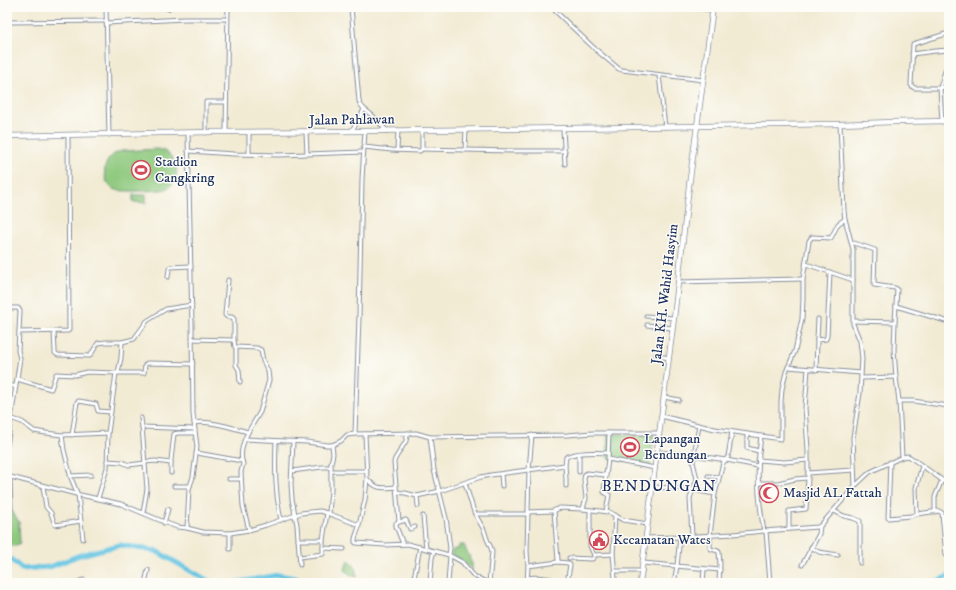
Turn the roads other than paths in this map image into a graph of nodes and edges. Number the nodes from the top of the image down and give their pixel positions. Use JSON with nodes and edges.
{"nodes":[{"id":1,"x":106,"y":7,"type":"edge"},
{"id":2,"x":228,"y":7,"type":"edge"},
{"id":3,"x":351,"y":7,"type":"edge"},
{"id":4,"x":551,"y":7,"type":"edge"},
{"id":5,"x":690,"y":7,"type":"edge"},
{"id":6,"x":709,"y":9,"type":"edge"},
{"id":7,"x":227,"y":19,"type":"junction"},
{"id":8,"x":7,"y":22,"type":"edge"},
{"id":9,"x":106,"y":22,"type":"junction"},
{"id":10,"x":949,"y":33,"type":"edge"},
{"id":11,"x":949,"y":50,"type":"edge"},
{"id":12,"x":912,"y":54,"type":"junction"},
{"id":13,"x":949,"y":58,"type":"edge"},
{"id":14,"x":659,"y":75,"type":"junction"},
{"id":15,"x":699,"y":80,"type":"junction"},
{"id":16,"x":949,"y":86,"type":"edge"},
{"id":17,"x":940,"y":88,"type":"junction"},
{"id":18,"x":226,"y":102,"type":"junction"},
{"id":19,"x":364,"y":109,"type":"junction"},
{"id":20,"x":949,"y":121,"type":"edge"},
{"id":21,"x":942,"y":122,"type":"junction"},
{"id":22,"x":840,"y":124,"type":"junction"},
{"id":23,"x":665,"y":126,"type":"junction"},
{"id":24,"x":697,"y":126,"type":"junction"},
{"id":25,"x":398,"y":130,"type":"junction"},
{"id":26,"x":422,"y":130,"type":"junction"},
{"id":27,"x":466,"y":130,"type":"junction"},
{"id":28,"x":564,"y":130,"type":"junction"},
{"id":29,"x":352,"y":131,"type":"junction"},
{"id":30,"x":387,"y":131,"type":"junction"},
{"id":31,"x":226,"y":132,"type":"junction"},
{"id":32,"x":249,"y":132,"type":"junction"},
{"id":33,"x":306,"y":132,"type":"junction"},
{"id":34,"x":188,"y":133,"type":"junction"},
{"id":35,"x":206,"y":133,"type":"junction"},
{"id":36,"x":364,"y":133,"type":"junction"},
{"id":37,"x":68,"y":135,"type":"junction"},
{"id":38,"x":109,"y":135,"type":"junction"},
{"id":39,"x":7,"y":136,"type":"edge"},
{"id":40,"x":364,"y":147,"type":"junction"},
{"id":41,"x":422,"y":149,"type":"junction"},
{"id":42,"x":397,"y":150,"type":"junction"},
{"id":43,"x":465,"y":150,"type":"junction"},
{"id":44,"x":188,"y":151,"type":"junction"},
{"id":45,"x":564,"y":151,"type":"junction"},
{"id":46,"x":363,"y":152,"type":"junction"},
{"id":47,"x":249,"y":154,"type":"junction"},
{"id":48,"x":307,"y":154,"type":"junction"},
{"id":49,"x":565,"y":164,"type":"dead end"},
{"id":50,"x":845,"y":219,"type":"junction"},
{"id":51,"x":851,"y":242,"type":"junction"},
{"id":52,"x":806,"y":264,"type":"junction"},
{"id":53,"x":191,"y":266,"type":"junction"},
{"id":54,"x":830,"y":272,"type":"junction"},
{"id":55,"x":168,"y":277,"type":"dead end"},
{"id":56,"x":803,"y":279,"type":"junction"},
{"id":57,"x":228,"y":280,"type":"dead end"},
{"id":58,"x":853,"y":280,"type":"junction"},
{"id":59,"x":678,"y":282,"type":"junction"},
{"id":60,"x":192,"y":305,"type":"junction"},
{"id":61,"x":896,"y":306,"type":"junction"},
{"id":62,"x":7,"y":308,"type":"edge"},
{"id":63,"x":646,"y":316,"type":"dead end"},
{"id":64,"x":666,"y":318,"type":"junction"},
{"id":65,"x":674,"y":318,"type":"junction"},
{"id":66,"x":818,"y":319,"type":"dead end"},
{"id":67,"x":853,"y":321,"type":"junction"},
{"id":68,"x":895,"y":322,"type":"junction"},
{"id":69,"x":949,"y":322,"type":"edge"},
{"id":70,"x":647,"y":325,"type":"dead end"},
{"id":71,"x":665,"y":328,"type":"junction"},
{"id":72,"x":672,"y":328,"type":"junction"},
{"id":73,"x":19,"y":332,"type":"junction"},
{"id":74,"x":54,"y":332,"type":"junction"},
{"id":75,"x":192,"y":339,"type":"junction"},
{"id":76,"x":817,"y":340,"type":"junction"},
{"id":77,"x":234,"y":341,"type":"junction"},
{"id":78,"x":122,"y":342,"type":"junction"},
{"id":79,"x":236,"y":347,"type":"junction"},
{"id":80,"x":656,"y":355,"type":"dead end"},
{"id":81,"x":668,"y":358,"type":"junction"},
{"id":82,"x":193,"y":364,"type":"junction"},
{"id":83,"x":788,"y":367,"type":"junction"},
{"id":84,"x":808,"y":369,"type":"junction"},
{"id":85,"x":816,"y":370,"type":"junction"},
{"id":86,"x":861,"y":372,"type":"junction"},
{"id":87,"x":117,"y":373,"type":"junction"},
{"id":88,"x":896,"y":377,"type":"junction"},
{"id":89,"x":862,"y":378,"type":"junction"},
{"id":90,"x":18,"y":379,"type":"junction"},
{"id":91,"x":240,"y":382,"type":"dead end"},
{"id":92,"x":7,"y":384,"type":"edge"},
{"id":93,"x":16,"y":387,"type":"junction"},
{"id":94,"x":664,"y":397,"type":"junction"},
{"id":95,"x":679,"y":400,"type":"dead end"},
{"id":96,"x":899,"y":401,"type":"junction"},
{"id":97,"x":949,"y":406,"type":"edge"},
{"id":98,"x":111,"y":412,"type":"junction"},
{"id":99,"x":661,"y":416,"type":"junction"},
{"id":100,"x":9,"y":418,"type":"edge"},
{"id":101,"x":141,"y":418,"type":"dead end"},
{"id":102,"x":194,"y":423,"type":"junction"},
{"id":103,"x":699,"y":425,"type":"junction"},
{"id":104,"x":142,"y":427,"type":"junction"},
{"id":105,"x":195,"y":431,"type":"junction"},
{"id":106,"x":248,"y":432,"type":"junction"},
{"id":107,"x":732,"y":432,"type":"junction"},
{"id":108,"x":108,"y":433,"type":"junction"},
{"id":109,"x":408,"y":433,"type":"junction"},
{"id":110,"x":609,"y":433,"type":"junction"},
{"id":111,"x":659,"y":433,"type":"junction"},
{"id":112,"x":355,"y":434,"type":"junction"},
{"id":113,"x":365,"y":434,"type":"junction"},
{"id":114,"x":747,"y":434,"type":"junction"},
{"id":115,"x":62,"y":435,"type":"junction"},
{"id":116,"x":72,"y":435,"type":"junction"},
{"id":117,"x":532,"y":435,"type":"junction"},
{"id":118,"x":761,"y":436,"type":"junction"},
{"id":119,"x":430,"y":437,"type":"junction"},
{"id":120,"x":245,"y":439,"type":"junction"},
{"id":121,"x":276,"y":441,"type":"junction"},
{"id":122,"x":293,"y":442,"type":"junction"},
{"id":123,"x":332,"y":445,"type":"junction"},
{"id":124,"x":7,"y":446,"type":"edge"},
{"id":125,"x":759,"y":451,"type":"junction"},
{"id":126,"x":657,"y":452,"type":"junction"},
{"id":127,"x":197,"y":453,"type":"junction"},
{"id":128,"x":608,"y":453,"type":"junction"},
{"id":129,"x":579,"y":454,"type":"junction"},
{"id":130,"x":694,"y":456,"type":"junction"},
{"id":131,"x":902,"y":457,"type":"junction"},
{"id":132,"x":608,"y":459,"type":"junction"},
{"id":133,"x":725,"y":460,"type":"junction"},
{"id":134,"x":758,"y":460,"type":"junction"},
{"id":135,"x":808,"y":460,"type":"junction"},
{"id":136,"x":107,"y":461,"type":"junction"},
{"id":137,"x":242,"y":461,"type":"junction"},
{"id":138,"x":145,"y":462,"type":"junction"},
{"id":139,"x":890,"y":462,"type":"junction"},
{"id":140,"x":171,"y":463,"type":"junction"},
{"id":141,"x":565,"y":465,"type":"junction"},
{"id":142,"x":758,"y":466,"type":"junction"},
{"id":143,"x":922,"y":466,"type":"junction"},
{"id":144,"x":655,"y":468,"type":"junction"},
{"id":145,"x":331,"y":469,"type":"junction"},
{"id":146,"x":529,"y":470,"type":"junction"},
{"id":147,"x":854,"y":470,"type":"junction"},
{"id":148,"x":292,"y":471,"type":"junction"},
{"id":149,"x":367,"y":471,"type":"junction"},
{"id":150,"x":579,"y":472,"type":"dead end"},
{"id":151,"x":171,"y":473,"type":"dead end"},
{"id":152,"x":808,"y":473,"type":"junction"},
{"id":153,"x":501,"y":474,"type":"junction"},
{"id":154,"x":91,"y":475,"type":"dead end"},
{"id":155,"x":605,"y":475,"type":"junction"},
{"id":156,"x":9,"y":476,"type":"edge"},
{"id":157,"x":70,"y":476,"type":"junction"},
{"id":158,"x":708,"y":476,"type":"dead end"},
{"id":159,"x":719,"y":477,"type":"junction"},
{"id":160,"x":808,"y":478,"type":"junction"},
{"id":161,"x":230,"y":479,"type":"dead end"},
{"id":162,"x":241,"y":479,"type":"junction"},
{"id":163,"x":367,"y":479,"type":"junction"},
{"id":164,"x":942,"y":480,"type":"junction"},
{"id":165,"x":465,"y":483,"type":"junction"},
{"id":166,"x":759,"y":484,"type":"junction"},
{"id":167,"x":949,"y":485,"type":"edge"},
{"id":168,"x":43,"y":486,"type":"junction"},
{"id":169,"x":174,"y":486,"type":"dead end"},
{"id":170,"x":190,"y":486,"type":"junction"},
{"id":171,"x":502,"y":486,"type":"dead end"},
{"id":172,"x":566,"y":486,"type":"dead end"},
{"id":173,"x":854,"y":486,"type":"junction"},
{"id":174,"x":396,"y":487,"type":"junction"},
{"id":175,"x":652,"y":487,"type":"junction"},
{"id":176,"x":693,"y":489,"type":"junction"},
{"id":177,"x":440,"y":491,"type":"junction"},
{"id":178,"x":397,"y":492,"type":"junction"},
{"id":179,"x":715,"y":494,"type":"junction"},
{"id":180,"x":78,"y":495,"type":"junction"},
{"id":181,"x":417,"y":496,"type":"junction"},
{"id":182,"x":98,"y":498,"type":"junction"},
{"id":183,"x":418,"y":506,"type":"dead end"},
{"id":184,"x":11,"y":509,"type":"dead end"},
{"id":185,"x":168,"y":509,"type":"dead end"},
{"id":186,"x":554,"y":510,"type":"junction"},
{"id":187,"x":583,"y":510,"type":"junction"},
{"id":188,"x":590,"y":510,"type":"junction"},
{"id":189,"x":834,"y":511,"type":"junction"},
{"id":190,"x":606,"y":512,"type":"junction"},
{"id":191,"x":935,"y":512,"type":"junction"},
{"id":192,"x":143,"y":513,"type":"junction"},
{"id":193,"x":328,"y":513,"type":"junction"},
{"id":194,"x":528,"y":513,"type":"junction"},
{"id":195,"x":475,"y":514,"type":"junction"},
{"id":196,"x":917,"y":514,"type":"junction"},
{"id":197,"x":296,"y":515,"type":"junction"},
{"id":198,"x":615,"y":515,"type":"junction"},
{"id":199,"x":423,"y":516,"type":"dead end"},
{"id":200,"x":281,"y":520,"type":"junction"},
{"id":201,"x":81,"y":521,"type":"junction"},
{"id":202,"x":164,"y":522,"type":"junction"},
{"id":203,"x":399,"y":522,"type":"junction"},
{"id":204,"x":648,"y":524,"type":"junction"},
{"id":205,"x":55,"y":525,"type":"junction"},
{"id":206,"x":359,"y":525,"type":"junction"},
{"id":207,"x":820,"y":526,"type":"junction"},
{"id":208,"x":187,"y":528,"type":"junction"},
{"id":209,"x":415,"y":528,"type":"dead end"},
{"id":210,"x":56,"y":530,"type":"dead end"},
{"id":211,"x":249,"y":530,"type":"junction"},
{"id":212,"x":789,"y":530,"type":"junction"},
{"id":213,"x":765,"y":531,"type":"junction"},
{"id":214,"x":230,"y":533,"type":"junction"},
{"id":215,"x":692,"y":536,"type":"junction"},
{"id":216,"x":710,"y":536,"type":"junction"},
{"id":217,"x":680,"y":537,"type":"junction"},
{"id":218,"x":646,"y":538,"type":"junction"},
{"id":219,"x":83,"y":539,"type":"dead end"},
{"id":220,"x":298,"y":540,"type":"junction"},
{"id":221,"x":323,"y":540,"type":"junction"},
{"id":222,"x":403,"y":544,"type":"junction"},
{"id":223,"x":420,"y":547,"type":"junction"},
{"id":224,"x":811,"y":547,"type":"junction"},
{"id":225,"x":323,"y":548,"type":"junction"},
{"id":226,"x":230,"y":549,"type":"dead end"},
{"id":227,"x":344,"y":549,"type":"dead end"},
{"id":228,"x":426,"y":549,"type":"junction"},
{"id":229,"x":434,"y":551,"type":"junction"},
{"id":230,"x":613,"y":554,"type":"junction"},
{"id":231,"x":449,"y":555,"type":"junction"},
{"id":232,"x":594,"y":555,"type":"junction"},
{"id":233,"x":838,"y":555,"type":"dead end"},
{"id":234,"x":946,"y":555,"type":"dead end"},
{"id":235,"x":300,"y":557,"type":"junction"},
{"id":236,"x":569,"y":558,"type":"dead end"},
{"id":237,"x":558,"y":562,"type":"junction"},
{"id":238,"x":643,"y":563,"type":"junction"},
{"id":239,"x":860,"y":563,"type":"dead end"},
{"id":240,"x":300,"y":565,"type":"dead end"},
{"id":241,"x":802,"y":565,"type":"dead end"},
{"id":242,"x":528,"y":566,"type":"junction"},
{"id":243,"x":677,"y":566,"type":"junction"},
{"id":244,"x":704,"y":569,"type":"junction"},
{"id":245,"x":148,"y":570,"type":"dead end"},
{"id":246,"x":720,"y":570,"type":"junction"},
{"id":247,"x":614,"y":571,"type":"junction"},
{"id":248,"x":642,"y":571,"type":"junction"},
{"id":249,"x":476,"y":577,"type":"junction"},
{"id":250,"x":528,"y":578,"type":"junction"},
{"id":251,"x":84,"y":580,"type":"dead end"},
{"id":252,"x":79,"y":583,"type":"edge"},
{"id":253,"x":145,"y":583,"type":"edge"},
{"id":254,"x":416,"y":583,"type":"edge"},
{"id":255,"x":430,"y":583,"type":"edge"},
{"id":256,"x":448,"y":583,"type":"edge"},
{"id":257,"x":475,"y":583,"type":"edge"},
{"id":258,"x":488,"y":583,"type":"edge"},
{"id":259,"x":528,"y":583,"type":"edge"},
{"id":260,"x":567,"y":583,"type":"edge"},
{"id":261,"x":615,"y":583,"type":"edge"},
{"id":262,"x":640,"y":583,"type":"edge"},
{"id":263,"x":674,"y":583,"type":"edge"},
{"id":264,"x":703,"y":583,"type":"edge"},
{"id":265,"x":719,"y":583,"type":"edge"},
{"id":266,"x":770,"y":583,"type":"edge"}],
"edges":[{"from":1,"to":9,"type":"street"},
{"from":2,"to":7,"type":"street"},
{"from":3,"to":19,"type":"street"},
{"from":4,"to":14,"type":"street"},
{"from":5,"to":6,"type":"street"},
{"from":6,"to":15,"type":"main road","name":"Jalan KH. Wahid Hasyim"},
{"from":7,"to":9,"type":"street"},
{"from":7,"to":18,"type":"street"},
{"from":8,"to":9,"type":"street"},
{"from":9,"to":38,"type":"street"},
{"from":10,"to":12,"type":"street"},
{"from":11,"to":12,"type":"street"},
{"from":12,"to":17,"type":"street"},
{"from":13,"to":17,"type":"street"},
{"from":14,"to":15,"type":"street"},
{"from":14,"to":23,"type":"street"},
{"from":15,"to":24,"type":"main road","name":"Jalan KH. Wahid Hasyim"},
{"from":16,"to":17,"type":"street"},
{"from":17,"to":21,"type":"street"},
{"from":18,"to":31,"type":"street"},
{"from":18,"to":35,"type":"street"},
{"from":19,"to":29,"type":"street"},
{"from":19,"to":30,"type":"street"},
{"from":20,"to":21,"type":"main road","name":"Jalan Pahlawan"},
{"from":21,"to":22,"type":"main road","name":"Jalan Pahlawan"},
{"from":22,"to":24,"type":"main road","name":"Jalan Pahlawan"},
{"from":22,"to":50,"type":"street"},
{"from":23,"to":24,"type":"main road","name":"Jalan Pahlawan"},
{"from":23,"to":28,"type":"main road","name":"Jalan Pahlawan"},
{"from":24,"to":59,"type":"main road","name":"Jalan KH. Wahid Hasyim"},
{"from":25,"to":26,"type":"main road","name":"Jalan Pahlawan"},
{"from":25,"to":30,"type":"main road","name":"Jalan Pahlawan"},
{"from":25,"to":42,"type":"street"},
{"from":26,"to":27,"type":"main road","name":"Jalan Pahlawan"},
{"from":26,"to":41,"type":"street"},
{"from":27,"to":28,"type":"main road","name":"Jalan Pahlawan"},
{"from":27,"to":43,"type":"street"},
{"from":28,"to":45,"type":"street"},
{"from":29,"to":33,"type":"main road","name":"Jalan Pahlawan"},
{"from":29,"to":36,"type":"main road","name":"Jalan Pahlawan"},
{"from":30,"to":36,"type":"main road","name":"Jalan Pahlawan"},
{"from":31,"to":32,"type":"main road","name":"Jalan Pahlawan"},
{"from":31,"to":35,"type":"main road","name":"Jalan Pahlawan"},
{"from":32,"to":33,"type":"main road","name":"Jalan Pahlawan"},
{"from":32,"to":47,"type":"street"},
{"from":33,"to":48,"type":"street"},
{"from":34,"to":35,"type":"main road","name":"Jalan Pahlawan"},
{"from":34,"to":38,"type":"main road","name":"Jalan Pahlawan"},
{"from":34,"to":44,"type":"street"},
{"from":36,"to":40,"type":"street"},
{"from":37,"to":38,"type":"main road","name":"Jalan Pahlawan"},
{"from":37,"to":39,"type":"main road","name":"Jalan Pahlawan"},
{"from":37,"to":74,"type":"street"},
{"from":40,"to":42,"type":"street"},
{"from":40,"to":46,"type":"street"},
{"from":41,"to":42,"type":"street"},
{"from":41,"to":43,"type":"street"},
{"from":43,"to":45,"type":"street"},
{"from":44,"to":47,"type":"street"},
{"from":44,"to":53,"type":"street"},
{"from":45,"to":49,"type":"street"},
{"from":46,"to":48,"type":"street"},
{"from":46,"to":112,"type":"street"},
{"from":47,"to":48,"type":"street"},
{"from":50,"to":51,"type":"street"},
{"from":50,"to":52,"type":"street"},
{"from":51,"to":58,"type":"street"},
{"from":51,"to":61,"type":"street"},
{"from":52,"to":54,"type":"street"},
{"from":52,"to":56,"type":"street"},
{"from":53,"to":55,"type":"street"},
{"from":53,"to":60,"type":"street"},
{"from":54,"to":58,"type":"street"},
{"from":54,"to":76,"type":"street"},
{"from":56,"to":59,"type":"street"},
{"from":56,"to":83,"type":"street"},
{"from":57,"to":77,"type":"street"},
{"from":58,"to":67,"type":"street"},
{"from":59,"to":65,"type":"main road","name":"Jalan KH. Wahid Hasyim"},
{"from":60,"to":75,"type":"street"},
{"from":60,"to":78,"type":"street"},
{"from":61,"to":68,"type":"street"},
{"from":61,"to":69,"type":"street"},
{"from":62,"to":73,"type":"street"},
{"from":63,"to":64,"type":"street"},
{"from":64,"to":65,"type":"street"},
{"from":64,"to":71,"type":"street"},
{"from":65,"to":72,"type":"main road","name":"Jalan KH. Wahid Hasyim"},
{"from":66,"to":76,"type":"street"},
{"from":67,"to":68,"type":"street"},
{"from":67,"to":86,"type":"street"},
{"from":68,"to":88,"type":"street"},
{"from":70,"to":71,"type":"street"},
{"from":71,"to":72,"type":"street"},
{"from":72,"to":81,"type":"main road","name":"Jalan KH. Wahid Hasyim"},
{"from":73,"to":74,"type":"street"},
{"from":73,"to":90,"type":"street"},
{"from":74,"to":78,"type":"street"},
{"from":75,"to":77,"type":"street"},
{"from":75,"to":82,"type":"street"},
{"from":76,"to":85,"type":"street"},
{"from":77,"to":79,"type":"street"},
{"from":78,"to":87,"type":"street"},
{"from":79,"to":91,"type":"street"},
{"from":79,"to":106,"type":"street"},
{"from":80,"to":81,"type":"street"},
{"from":81,"to":94,"type":"main road","name":"Jalan KH. Wahid Hasyim"},
{"from":82,"to":87,"type":"street"},
{"from":82,"to":102,"type":"street"},
{"from":83,"to":84,"type":"street"},
{"from":83,"to":118,"type":"street"},
{"from":84,"to":85,"type":"street"},
{"from":84,"to":135,"type":"street"},
{"from":85,"to":86,"type":"street"},
{"from":86,"to":89,"type":"street"},
{"from":87,"to":90,"type":"street"},
{"from":87,"to":98,"type":"street"},
{"from":88,"to":89,"type":"street"},
{"from":88,"to":96,"type":"street"},
{"from":89,"to":147,"type":"street"},
{"from":90,"to":93,"type":"street"},
{"from":92,"to":93,"type":"street"},
{"from":93,"to":100,"type":"street"},
{"from":94,"to":95,"type":"street"},
{"from":94,"to":99,"type":"main road","name":"Jalan KH. Wahid Hasyim"},
{"from":96,"to":97,"type":"street"},
{"from":96,"to":131,"type":"street"},
{"from":98,"to":108,"type":"street"},
{"from":98,"to":116,"type":"street"},
{"from":99,"to":103,"type":"street"},
{"from":99,"to":111,"type":"main road","name":"Jalan KH. Wahid Hasyim"},
{"from":100,"to":115,"type":"street"},
{"from":100,"to":124,"type":"street"},
{"from":101,"to":104,"type":"street"},
{"from":102,"to":105,"type":"street"},
{"from":102,"to":106,"type":"street"},
{"from":103,"to":107,"type":"street"},
{"from":103,"to":130,"type":"street"},
{"from":104,"to":105,"type":"street"},
{"from":104,"to":138,"type":"street"},
{"from":105,"to":127,"type":"street"},
{"from":105,"to":140,"type":"street"},
{"from":106,"to":120,"type":"street"},
{"from":107,"to":114,"type":"street"},
{"from":107,"to":133,"type":"street"},
{"from":108,"to":116,"type":"street"},
{"from":108,"to":136,"type":"street"},
{"from":109,"to":113,"type":"street"},
{"from":109,"to":119,"type":"street"},
{"from":109,"to":174,"type":"street"},
{"from":110,"to":111,"type":"street"},
{"from":110,"to":117,"type":"street"},
{"from":110,"to":128,"type":"street"},
{"from":111,"to":126,"type":"main road","name":"Jalan KH. Wahid Hasyim"},
{"from":112,"to":113,"type":"street"},
{"from":112,"to":123,"type":"street"},
{"from":113,"to":149,"type":"street"},
{"from":114,"to":118,"type":"street"},
{"from":114,"to":125,"type":"street"},
{"from":115,"to":116,"type":"street"},
{"from":115,"to":157,"type":"street"},
{"from":117,"to":119,"type":"street"},
{"from":117,"to":146,"type":"street"},
{"from":118,"to":125,"type":"street"},
{"from":119,"to":177,"type":"street"},
{"from":120,"to":121,"type":"street"},
{"from":120,"to":137,"type":"street"},
{"from":121,"to":122,"type":"street"},
{"from":121,"to":200,"type":"street"},
{"from":122,"to":123,"type":"street"},
{"from":122,"to":148,"type":"street"},
{"from":123,"to":145,"type":"street"},
{"from":125,"to":134,"type":"street"},
{"from":126,"to":130,"type":"street"},
{"from":126,"to":144,"type":"main road","name":"Jalan KH. Wahid Hasyim"},
{"from":127,"to":137,"type":"street"},
{"from":127,"to":170,"type":"street"},
{"from":128,"to":129,"type":"street"},
{"from":128,"to":132,"type":"street"},
{"from":129,"to":141,"type":"street"},
{"from":129,"to":150,"type":"street"},
{"from":130,"to":133,"type":"street"},
{"from":130,"to":176,"type":"street"},
{"from":131,"to":139,"type":"street"},
{"from":131,"to":143,"type":"street"},
{"from":132,"to":144,"type":"street"},
{"from":132,"to":155,"type":"street"},
{"from":133,"to":142,"type":"street"},
{"from":133,"to":159,"type":"street"},
{"from":134,"to":135,"type":"street"},
{"from":134,"to":142,"type":"street"},
{"from":135,"to":152,"type":"street"},
{"from":136,"to":138,"type":"street"},
{"from":136,"to":182,"type":"street"},
{"from":137,"to":162,"type":"street"},
{"from":138,"to":140,"type":"street"},
{"from":138,"to":192,"type":"street"},
{"from":139,"to":173,"type":"street"},
{"from":139,"to":196,"type":"street"},
{"from":140,"to":151,"type":"street"},
{"from":141,"to":146,"type":"street"},
{"from":141,"to":172,"type":"street"},
{"from":142,"to":166,"type":"street"},
{"from":143,"to":164,"type":"street"},
{"from":143,"to":196,"type":"street"},
{"from":144,"to":175,"type":"main road","name":"Jalan KH. Wahid Hasyim"},
{"from":145,"to":148,"type":"street"},
{"from":145,"to":149,"type":"street"},
{"from":145,"to":193,"type":"street"},
{"from":146,"to":153,"type":"street"},
{"from":146,"to":194,"type":"street"},
{"from":147,"to":152,"type":"street"},
{"from":147,"to":173,"type":"street"},
{"from":148,"to":197,"type":"street"},
{"from":149,"to":163,"type":"street"},
{"from":152,"to":160,"type":"street"},
{"from":153,"to":165,"type":"street"},
{"from":153,"to":171,"type":"street"},
{"from":154,"to":157,"type":"street"},
{"from":155,"to":187,"type":"street"},
{"from":155,"to":190,"type":"street"},
{"from":156,"to":168,"type":"street"},
{"from":156,"to":184,"type":"street"},
{"from":157,"to":180,"type":"street"},
{"from":158,"to":159,"type":"street"},
{"from":159,"to":179,"type":"street"},
{"from":160,"to":166,"type":"street"},
{"from":160,"to":212,"type":"street"},
{"from":161,"to":162,"type":"street"},
{"from":162,"to":211,"type":"street"},
{"from":163,"to":174,"type":"street"},
{"from":163,"to":206,"type":"street"},
{"from":164,"to":167,"type":"street"},
{"from":164,"to":191,"type":"street"},
{"from":165,"to":177,"type":"street"},
{"from":165,"to":195,"type":"street"},
{"from":166,"to":213,"type":"street"},
{"from":168,"to":180,"type":"street"},
{"from":168,"to":205,"type":"street"},
{"from":169,"to":170,"type":"street"},
{"from":170,"to":208,"type":"street"},
{"from":173,"to":189,"type":"street"},
{"from":174,"to":178,"type":"street"},
{"from":175,"to":176,"type":"street"},
{"from":175,"to":204,"type":"main road","name":"Jalan KH. Wahid Hasyim"},
{"from":176,"to":179,"type":"street"},
{"from":176,"to":215,"type":"street"},
{"from":177,"to":181,"type":"street"},
{"from":177,"to":231,"type":"street"},
{"from":178,"to":181,"type":"street"},
{"from":178,"to":203,"type":"street"},
{"from":179,"to":216,"type":"street"},
{"from":180,"to":182,"type":"street"},
{"from":180,"to":201,"type":"street"},
{"from":181,"to":183,"type":"street"},
{"from":182,"to":192,"type":"street"},
{"from":185,"to":202,"type":"street"},
{"from":186,"to":187,"type":"street"},
{"from":186,"to":194,"type":"street"},
{"from":186,"to":237,"type":"street"},
{"from":187,"to":188,"type":"street"},
{"from":188,"to":190,"type":"street"},
{"from":188,"to":232,"type":"street"},
{"from":189,"to":207,"type":"street"},
{"from":189,"to":239,"type":"street"},
{"from":190,"to":198,"type":"street"},
{"from":191,"to":196,"type":"street"},
{"from":191,"to":234,"type":"street"},
{"from":192,"to":202,"type":"street"},
{"from":193,"to":197,"type":"street"},
{"from":193,"to":206,"type":"street"},
{"from":193,"to":221,"type":"street"},
{"from":194,"to":195,"type":"street"},
{"from":194,"to":242,"type":"street"},
{"from":195,"to":258,"type":"street"},
{"from":197,"to":200,"type":"street"},
{"from":197,"to":220,"type":"street"},
{"from":198,"to":204,"type":"street"},
{"from":198,"to":230,"type":"street"},
{"from":199,"to":228,"type":"street"},
{"from":200,"to":211,"type":"street"},
{"from":201,"to":205,"type":"street"},
{"from":201,"to":219,"type":"street"},
{"from":202,"to":208,"type":"street"},
{"from":203,"to":209,"type":"street"},
{"from":203,"to":222,"type":"street"},
{"from":204,"to":218,"type":"main road","name":"Jalan KH. Wahid Hasyim"},
{"from":205,"to":210,"type":"street"},
{"from":206,"to":222,"type":"street"},
{"from":207,"to":212,"type":"street"},
{"from":207,"to":224,"type":"street"},
{"from":208,"to":214,"type":"street"},
{"from":211,"to":214,"type":"street"},
{"from":212,"to":213,"type":"street"},
{"from":213,"to":216,"type":"street"},
{"from":213,"to":266,"type":"street"},
{"from":214,"to":226,"type":"street"},
{"from":215,"to":216,"type":"street"},
{"from":215,"to":217,"type":"street"},
{"from":216,"to":246,"type":"street"},
{"from":217,"to":218,"type":"street"},
{"from":217,"to":243,"type":"street"},
{"from":218,"to":238,"type":"main road","name":"Jalan KH. Wahid Hasyim"},
{"from":220,"to":221,"type":"street"},
{"from":220,"to":235,"type":"street"},
{"from":221,"to":225,"type":"street"},
{"from":222,"to":223,"type":"street"},
{"from":223,"to":228,"type":"street"},
{"from":223,"to":254,"type":"street"},
{"from":224,"to":233,"type":"street"},
{"from":224,"to":241,"type":"street"},
{"from":225,"to":227,"type":"street"},
{"from":225,"to":235,"type":"street"},
{"from":228,"to":229,"type":"street"},
{"from":229,"to":231,"type":"street"},
{"from":229,"to":255,"type":"street"},
{"from":230,"to":232,"type":"street"},
{"from":230,"to":247,"type":"street"},
{"from":231,"to":249,"type":"street"},
{"from":231,"to":256,"type":"street"},
{"from":232,"to":236,"type":"street"},
{"from":235,"to":240,"type":"street"},
{"from":237,"to":242,"type":"street"},
{"from":237,"to":260,"type":"street"},
{"from":238,"to":243,"type":"street"},
{"from":238,"to":248,"type":"main road","name":"Jalan KH. Wahid Hasyim"},
{"from":242,"to":250,"type":"street"},
{"from":243,"to":244,"type":"street"},
{"from":243,"to":263,"type":"street"},
{"from":244,"to":246,"type":"street"},
{"from":244,"to":264,"type":"street"},
{"from":245,"to":253,"type":"street"},
{"from":246,"to":265,"type":"street"},
{"from":247,"to":248,"type":"street"},
{"from":247,"to":261,"type":"street"},
{"from":248,"to":262,"type":"main road","name":"Jalan KH. Wahid Hasyim"},
{"from":249,"to":257,"type":"street"},
{"from":249,"to":258,"type":"street"},
{"from":250,"to":259,"type":"street"},
{"from":250,"to":260,"type":"street"},
{"from":251,"to":252,"type":"street"}]}
